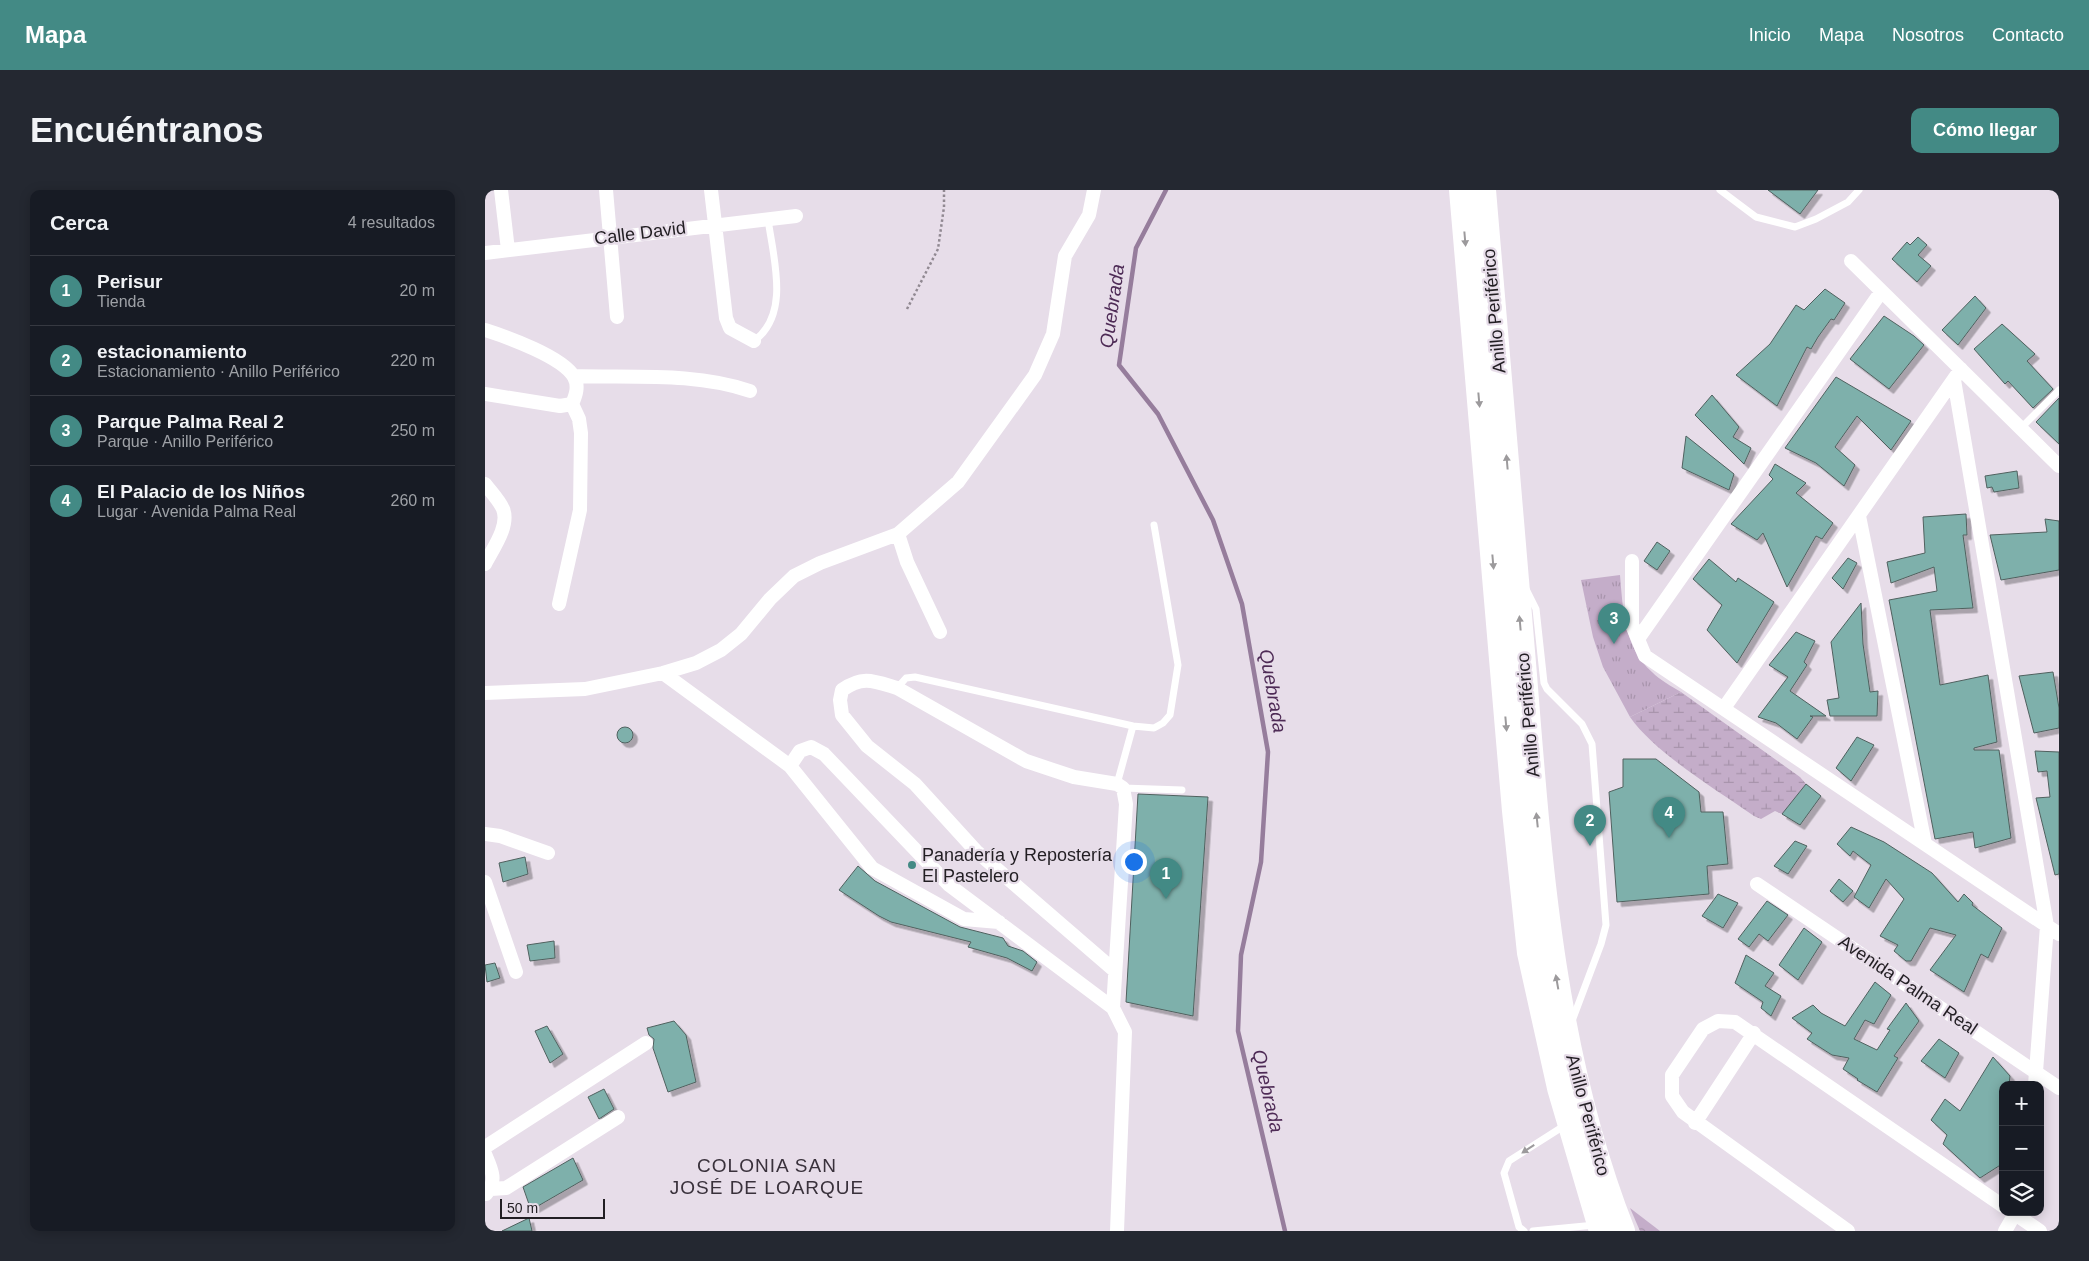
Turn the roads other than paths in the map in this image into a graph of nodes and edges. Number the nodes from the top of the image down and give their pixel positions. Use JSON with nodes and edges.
{"nodes":[{"id":1,"x":501,"y":190,"type":"edge"},
{"id":2,"x":606,"y":190,"type":"edge"},
{"id":3,"x":711,"y":190,"type":"edge"},
{"id":4,"x":1093,"y":190,"type":"edge"},
{"id":5,"x":1461,"y":190,"type":"edge"},
{"id":6,"x":1484,"y":190,"type":"edge"},
{"id":7,"x":1720,"y":190,"type":"edge"},
{"id":8,"x":1859,"y":190,"type":"edge"},
{"id":9,"x":796,"y":216,"type":"dead end"},
{"id":10,"x":768,"y":219,"type":"junction"},
{"id":11,"x":715,"y":224,"type":"junction"},
{"id":12,"x":611,"y":237,"type":"junction"},
{"id":13,"x":508,"y":250,"type":"junction"},
{"id":14,"x":485,"y":252,"type":"edge"},
{"id":15,"x":1851,"y":261,"type":"dead end"},
{"id":16,"x":1881,"y":292,"type":"junction"},
{"id":17,"x":617,"y":317,"type":"dead end"},
{"id":18,"x":485,"y":330,"type":"edge"},
{"id":19,"x":754,"y":341,"type":"joint"},
{"id":20,"x":1958,"y":374,"type":"junction"},
{"id":21,"x":574,"y":376,"type":"junction"},
{"id":22,"x":2059,"y":390,"type":"edge"},
{"id":23,"x":750,"y":391,"type":"dead end"},
{"id":24,"x":485,"y":394,"type":"edge"},
{"id":25,"x":572,"y":404,"type":"junction"},
{"id":26,"x":2021,"y":428,"type":"junction"},
{"id":27,"x":2059,"y":466,"type":"edge"},
{"id":28,"x":485,"y":484,"type":"edge"},
{"id":29,"x":1859,"y":516,"type":"junction"},
{"id":30,"x":1153,"y":524,"type":"dead end"},
{"id":31,"x":898,"y":534,"type":"junction"},
{"id":32,"x":1632,"y":562,"type":"dead end"},
{"id":33,"x":485,"y":564,"type":"edge"},
{"id":34,"x":1517,"y":577,"type":"junction"},
{"id":35,"x":559,"y":604,"type":"dead end"},
{"id":36,"x":940,"y":632,"type":"dead end"},
{"id":37,"x":1638,"y":639,"type":"junction"},
{"id":38,"x":663,"y":673,"type":"junction"},
{"id":39,"x":897,"y":688,"type":"junction"},
{"id":40,"x":485,"y":692,"type":"edge"},
{"id":41,"x":1724,"y":708,"type":"junction"},
{"id":42,"x":1133,"y":726,"type":"junction"},
{"id":43,"x":789,"y":766,"type":"junction"},
{"id":44,"x":1120,"y":786,"type":"junction"},
{"id":45,"x":1182,"y":790,"type":"dead end"},
{"id":46,"x":485,"y":834,"type":"edge"},
{"id":47,"x":1925,"y":844,"type":"junction"},
{"id":48,"x":548,"y":853,"type":"dead end"},
{"id":49,"x":485,"y":882,"type":"edge"},
{"id":50,"x":1757,"y":884,"type":"dead end"},
{"id":51,"x":999,"y":922,"type":"junction"},
{"id":52,"x":2053,"y":930,"type":"edge"},
{"id":53,"x":1115,"y":971,"type":"junction"},
{"id":54,"x":517,"y":972,"type":"dead end"},
{"id":55,"x":1113,"y":1008,"type":"junction"},
{"id":56,"x":1754,"y":1033,"type":"junction"},
{"id":57,"x":1566,"y":1036,"type":"junction"},
{"id":58,"x":646,"y":1043,"type":"dead end"},
{"id":59,"x":2036,"y":1078,"type":"edge"},
{"id":60,"x":2059,"y":1088,"type":"edge"},
{"id":61,"x":618,"y":1117,"type":"dead end"},
{"id":62,"x":1569,"y":1122,"type":"junction"},
{"id":63,"x":1695,"y":1123,"type":"junction"},
{"id":64,"x":485,"y":1147,"type":"edge"},
{"id":65,"x":485,"y":1154,"type":"edge"},
{"id":66,"x":488,"y":1192,"type":"edge"},
{"id":67,"x":1999,"y":1203,"type":"edge"},
{"id":68,"x":2013,"y":1216,"type":"edge"},
{"id":69,"x":2019,"y":1216,"type":"edge"},
{"id":70,"x":1600,"y":1228,"type":"edge"},
{"id":71,"x":1117,"y":1231,"type":"edge"},
{"id":72,"x":1524,"y":1231,"type":"edge"},
{"id":73,"x":1533,"y":1231,"type":"edge"},
{"id":74,"x":1623,"y":1231,"type":"edge"},
{"id":75,"x":1849,"y":1231,"type":"edge"},
{"id":76,"x":2005,"y":1231,"type":"edge"},
{"id":77,"x":2039,"y":1231,"type":"edge"}],
"edges":[{"from":1,"to":13,"type":"street"},
{"from":2,"to":12,"type":"street"},
{"from":3,"to":11,"type":"street"},
{"from":4,"to":31,"type":"street"},
{"from":5,"to":62,"type":"highway","name":"Anillo Periférico","one_way":true},
{"from":34,"to":6,"type":"highway","name":"Anillo Periférico","one_way":true},
{"from":7,"to":8,"type":"lane"},
{"from":9,"to":10,"type":"street","name":"Calle David"},
{"from":10,"to":11,"type":"street","name":"Calle David"},
{"from":10,"to":19,"type":"lane"},
{"from":11,"to":12,"type":"street","name":"Calle David"},
{"from":11,"to":19,"type":"street"},
{"from":12,"to":13,"type":"street","name":"Calle David"},
{"from":12,"to":17,"type":"street"},
{"from":13,"to":14,"type":"street","name":"Calle David"},
{"from":15,"to":16,"type":"street"},
{"from":16,"to":20,"type":"street"},
{"from":16,"to":37,"type":"street"},
{"from":18,"to":21,"type":"street"},
{"from":20,"to":26,"type":"street"},
{"from":20,"to":29,"type":"street"},
{"from":20,"to":52,"type":"street"},
{"from":21,"to":23,"type":"street"},
{"from":21,"to":25,"type":"street"},
{"from":22,"to":26,"type":"lane"},
{"from":24,"to":25,"type":"street"},
{"from":25,"to":35,"type":"street"},
{"from":26,"to":27,"type":"street"},
{"from":28,"to":33,"type":"street"},
{"from":29,"to":41,"type":"street"},
{"from":29,"to":47,"type":"street"},
{"from":30,"to":42,"type":"lane"},
{"from":31,"to":36,"type":"street"},
{"from":31,"to":38,"type":"street"},
{"from":32,"to":37,"type":"street"},
{"from":57,"to":34,"type":"highway","name":"Anillo Periférico","one_way":true},
{"from":34,"to":57,"type":"lane"},
{"from":37,"to":41,"type":"street"},
{"from":38,"to":40,"type":"street"},
{"from":38,"to":43,"type":"street"},
{"from":39,"to":42,"type":"lane"},
{"from":39,"to":44,"type":"street"},
{"from":39,"to":53,"type":"street"},
{"from":41,"to":47,"type":"street"},
{"from":42,"to":44,"type":"lane"},
{"from":43,"to":51,"type":"street"},
{"from":43,"to":51,"type":"street"},
{"from":44,"to":45,"type":"lane"},
{"from":44,"to":53,"type":"street"},
{"from":46,"to":48,"type":"street"},
{"from":47,"to":52,"type":"street"},
{"from":49,"to":54,"type":"street"},
{"from":50,"to":59,"type":"street","name":"Avenida Palma Real"},
{"from":51,"to":55,"type":"street"},
{"from":52,"to":59,"type":"street"},
{"from":53,"to":55,"type":"street"},
{"from":55,"to":71,"type":"street"},
{"from":56,"to":63,"type":"street"},
{"from":56,"to":63,"type":"street"},
{"from":56,"to":67,"type":"street"},
{"from":57,"to":74,"type":"highway","name":"Anillo Periférico"},
{"from":58,"to":64,"type":"street"},
{"from":59,"to":60,"type":"street","name":"Avenida Palma Real"},
{"from":61,"to":66,"type":"street"},
{"from":62,"to":70,"type":"highway","name":"Anillo Periférico"},
{"from":62,"to":72,"type":"lane","one_way":true},
{"from":63,"to":75,"type":"street"},
{"from":65,"to":66,"type":"street"},
{"from":68,"to":76,"type":"street"},
{"from":69,"to":77,"type":"street"},
{"from":70,"to":73,"type":"lane"}]}
